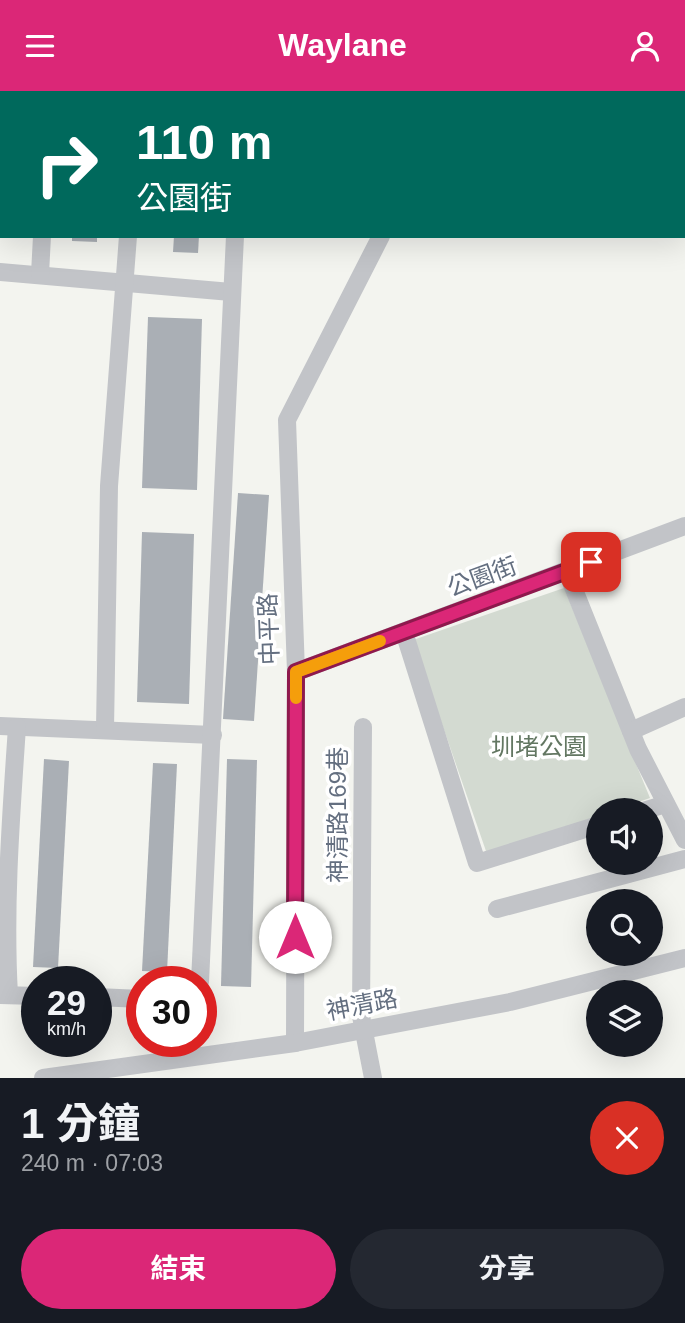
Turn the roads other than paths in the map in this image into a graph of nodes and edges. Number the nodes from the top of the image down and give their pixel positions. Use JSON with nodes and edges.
{"nodes":[{"id":1,"x":42,"y":238,"type":"edge"},
{"id":2,"x":128,"y":238,"type":"edge"},
{"id":3,"x":235,"y":238,"type":"edge"},
{"id":4,"x":380,"y":238,"type":"edge"},
{"id":5,"x":0,"y":272,"type":"edge"},
{"id":6,"x":40,"y":274,"type":"junction"},
{"id":7,"x":125,"y":281,"type":"junction"},
{"id":8,"x":231,"y":292,"type":"junction"},
{"id":9,"x":685,"y":526,"type":"edge"},
{"id":10,"x":567,"y":572,"type":"junction"},
{"id":11,"x":404,"y":632,"type":"junction"},
{"id":12,"x":296,"y":672,"type":"junction"},
{"id":13,"x":685,"y":708,"type":"edge"},
{"id":14,"x":8,"y":727,"type":"edge"},
{"id":15,"x":363,"y":727,"type":"dead end"},
{"id":16,"x":104,"y":729,"type":"junction"},
{"id":17,"x":631,"y":731,"type":"junction"},
{"id":18,"x":214,"y":735,"type":"junction"},
{"id":19,"x":666,"y":804,"type":"junction"},
{"id":20,"x":663,"y":805,"type":"edge"},
{"id":21,"x":586,"y":829,"type":"edge"},
{"id":22,"x":685,"y":840,"type":"edge"},
{"id":23,"x":685,"y":859,"type":"edge"},
{"id":24,"x":497,"y":909,"type":"dead end"},
{"id":25,"x":685,"y":958,"type":"edge"},
{"id":26,"x":201,"y":966,"type":"edge"},
{"id":27,"x":4,"y":995,"type":"edge"},
{"id":28,"x":363,"y":1029,"type":"junction"},
{"id":29,"x":295,"y":1043,"type":"junction"},
{"id":30,"x":43,"y":1078,"type":"edge"},
{"id":31,"x":373,"y":1078,"type":"edge"}],
"edges":[{"from":1,"to":6,"type":"street"},
{"from":2,"to":7,"type":"street"},
{"from":3,"to":8,"type":"street"},
{"from":4,"to":12,"type":"street","name":"中平路"},
{"from":5,"to":6,"type":"street"},
{"from":6,"to":7,"type":"street"},
{"from":7,"to":8,"type":"street"},
{"from":7,"to":16,"type":"street"},
{"from":8,"to":18,"type":"street"},
{"from":9,"to":10,"type":"street","name":"公園街"},
{"from":10,"to":11,"type":"street","name":"公園街"},
{"from":10,"to":17,"type":"street"},
{"from":11,"to":12,"type":"street","name":"公園街"},
{"from":11,"to":21,"type":"street"},
{"from":12,"to":29,"type":"street","name":"中平路"},
{"from":13,"to":17,"type":"street"},
{"from":14,"to":16,"type":"street"},
{"from":14,"to":27,"type":"street"},
{"from":15,"to":28,"type":"street","name":"神清路169巷"},
{"from":16,"to":18,"type":"street"},
{"from":17,"to":19,"type":"street"},
{"from":18,"to":26,"type":"street"},
{"from":19,"to":20,"type":"street"},
{"from":19,"to":22,"type":"street"},
{"from":23,"to":24,"type":"street"},
{"from":25,"to":28,"type":"street","name":"神清路"},
{"from":28,"to":29,"type":"street","name":"神清路"},
{"from":28,"to":31,"type":"street","name":"神清路169巷"},
{"from":29,"to":30,"type":"street","name":"神清路"}]}
